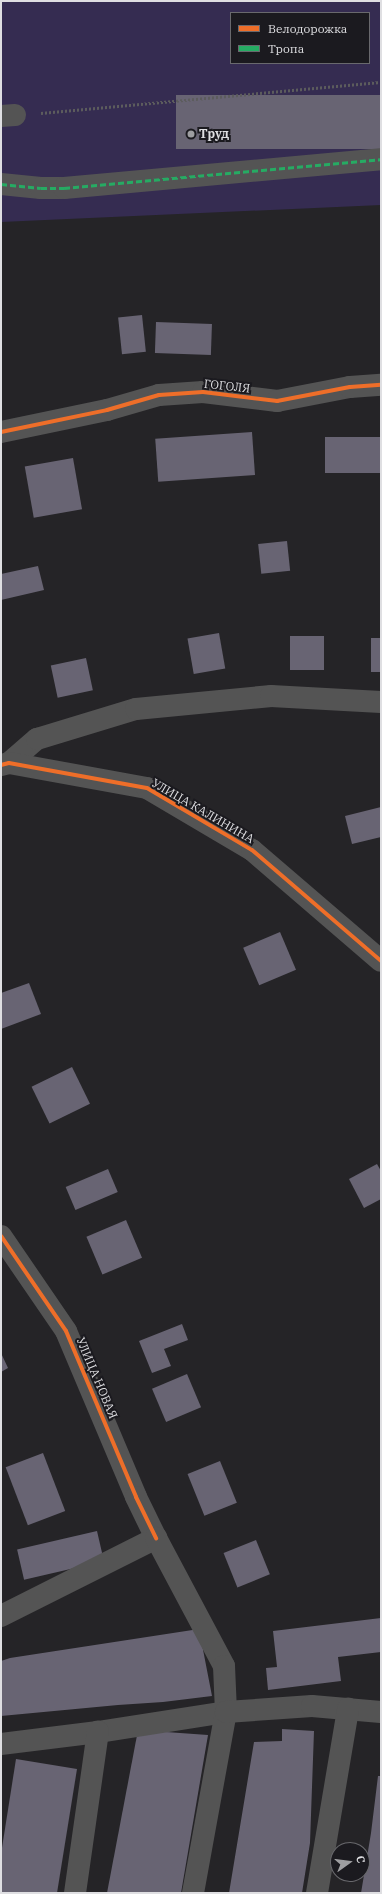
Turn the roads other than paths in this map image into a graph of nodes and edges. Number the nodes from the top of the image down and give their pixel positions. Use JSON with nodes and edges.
{"nodes":[{"id":1,"x":381,"y":159,"type":"edge"},
{"id":2,"x":1,"y":184,"type":"edge"},
{"id":3,"x":381,"y":385,"type":"edge"},
{"id":4,"x":1,"y":432,"type":"edge"},
{"id":5,"x":381,"y":702,"type":"edge"},
{"id":6,"x":5,"y":764,"type":"edge"},
{"id":7,"x":381,"y":962,"type":"edge"},
{"id":8,"x":1,"y":1236,"type":"edge"},
{"id":9,"x":156,"y":1538,"type":"junction"},
{"id":10,"x":1,"y":1616,"type":"edge"},
{"id":11,"x":348,"y":1709,"type":"junction"},
{"id":12,"x":226,"y":1712,"type":"junction"},
{"id":13,"x":381,"y":1712,"type":"edge"},
{"id":14,"x":98,"y":1732,"type":"junction"},
{"id":15,"x":2,"y":1751,"type":"edge"},
{"id":16,"x":75,"y":1893,"type":"edge"},
{"id":17,"x":193,"y":1893,"type":"edge"},
{"id":18,"x":317,"y":1893,"type":"edge"}],
"edges":[{"from":1,"to":2,"type":"street"},
{"from":3,"to":4,"type":"street","name":"ГОГОЛЯ"},
{"from":5,"to":6,"type":"street","name":"УЛИЦА КАЛИНИНА"},
{"from":6,"to":7,"type":"street","name":"УЛИЦА КАЛИНИНА"},
{"from":8,"to":9,"type":"street","name":"УЛИЦА НОВАЯ"},
{"from":9,"to":10,"type":"street"},
{"from":9,"to":12,"type":"street","name":"УЛИЦА НОВАЯ"},
{"from":11,"to":12,"type":"street"},
{"from":11,"to":13,"type":"street"},
{"from":11,"to":18,"type":"street"},
{"from":12,"to":14,"type":"street"},
{"from":12,"to":17,"type":"street","name":"УЛИЦА НОВАЯ"},
{"from":14,"to":15,"type":"street"},
{"from":14,"to":16,"type":"street"}]}
